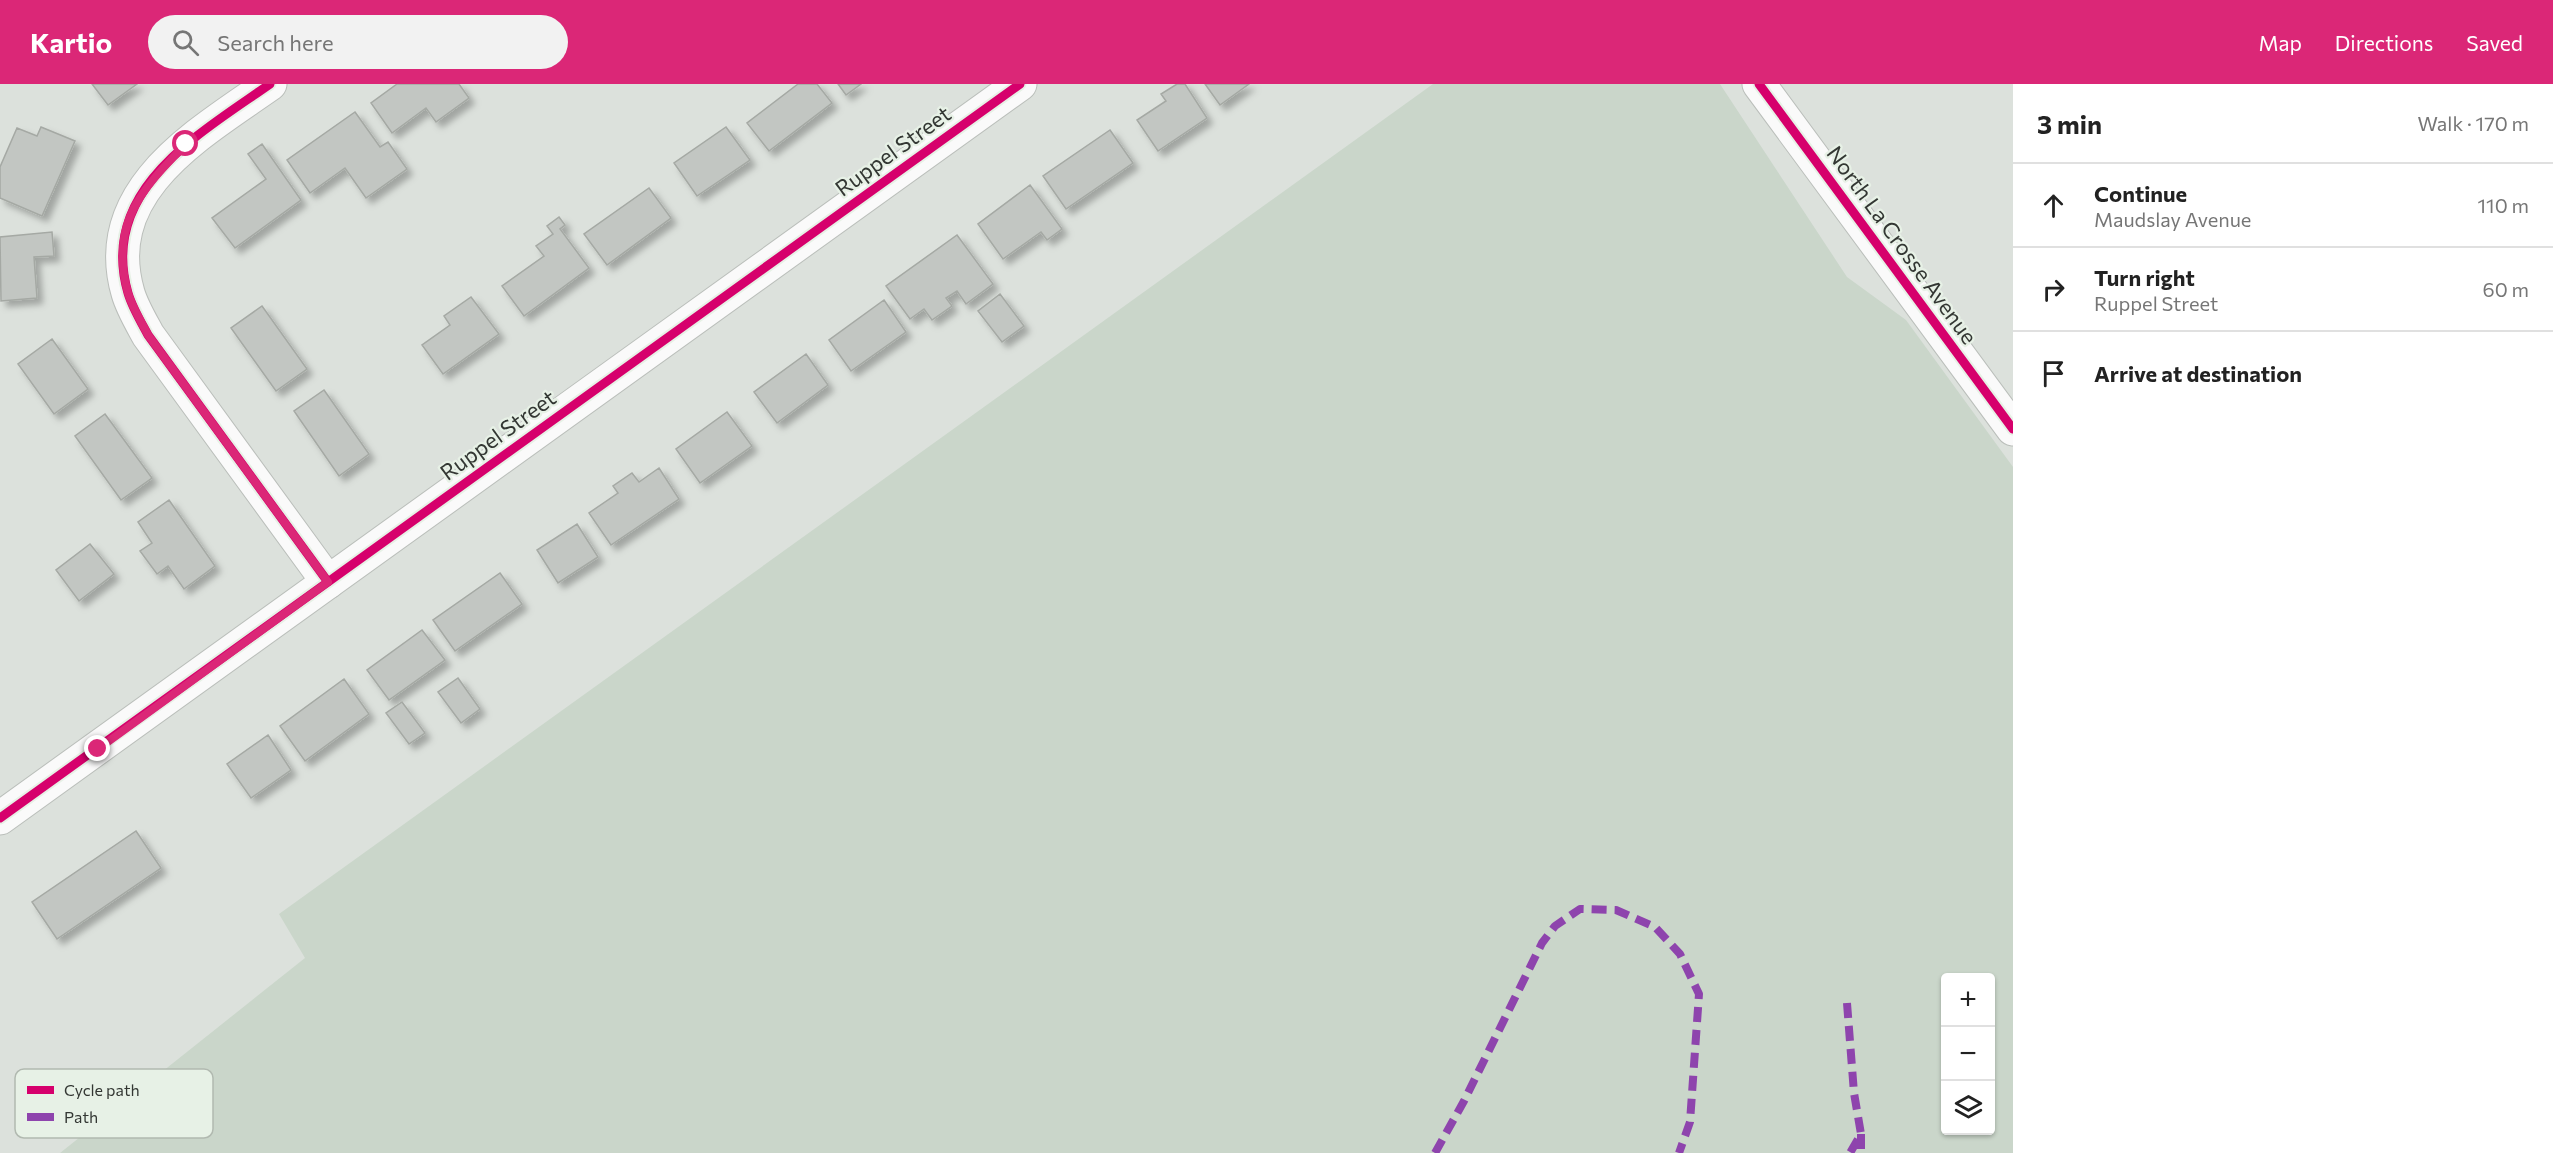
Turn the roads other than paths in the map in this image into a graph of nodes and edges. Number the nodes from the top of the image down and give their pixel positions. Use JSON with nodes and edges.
{"nodes":[{"id":1,"x":270,"y":84,"type":"edge"},
{"id":2,"x":1020,"y":84,"type":"edge"},
{"id":3,"x":1759,"y":84,"type":"edge"},
{"id":4,"x":2013,"y":429,"type":"edge"},
{"id":5,"x":328,"y":582,"type":"junction"},
{"id":6,"x":0,"y":818,"type":"edge"}],
"edges":[{"from":1,"to":5,"type":"street"},
{"from":2,"to":5,"type":"street","name":"Ruppel Street"},
{"from":3,"to":4,"type":"street","name":"North La Crosse Avenue"},
{"from":5,"to":6,"type":"street","name":"Ruppel Street"}]}
